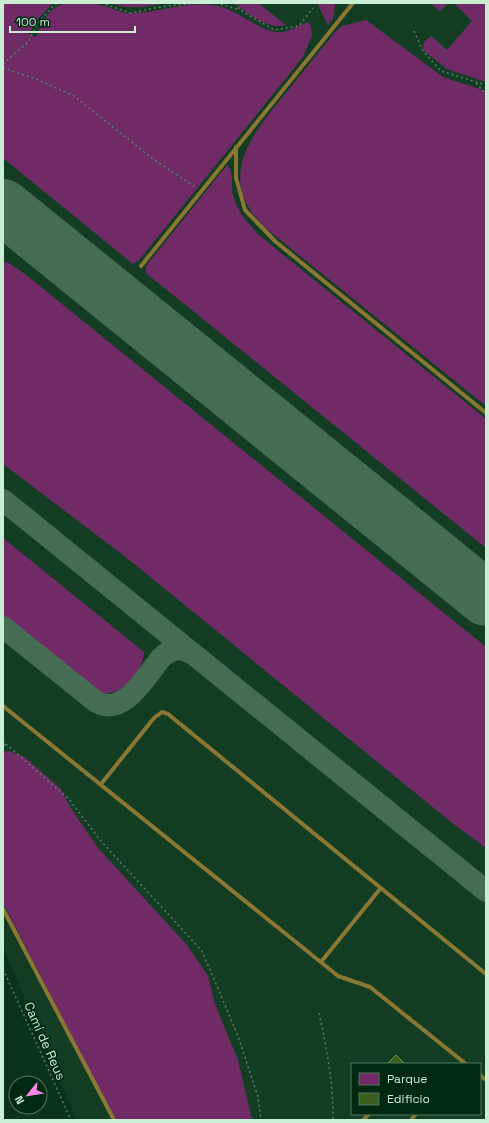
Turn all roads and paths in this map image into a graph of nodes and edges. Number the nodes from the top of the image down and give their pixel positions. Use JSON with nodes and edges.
{"nodes":[{"id":1,"x":65,"y":3,"type":"edge"},
{"id":2,"x":101,"y":3,"type":"edge"},
{"id":3,"x":196,"y":3,"type":"edge"},
{"id":4,"x":216,"y":3,"type":"edge"},
{"id":5,"x":235,"y":3,"type":"edge"},
{"id":6,"x":353,"y":3,"type":"edge"},
{"id":7,"x":313,"y":8,"type":"dead end"},
{"id":8,"x":240,"y":10,"type":"junction"},
{"id":9,"x":414,"y":31,"type":"dead end"},
{"id":10,"x":3,"y":64,"type":"edge"},
{"id":11,"x":3,"y":68,"type":"edge"},
{"id":12,"x":475,"y":82,"type":"junction"},
{"id":13,"x":486,"y":85,"type":"edge"},
{"id":14,"x":486,"y":94,"type":"edge"},
{"id":15,"x":236,"y":147,"type":"junction"},
{"id":16,"x":201,"y":191,"type":"junction"},
{"id":17,"x":140,"y":266,"type":"dead end"},
{"id":18,"x":486,"y":413,"type":"edge"},
{"id":19,"x":3,"y":706,"type":"edge"},
{"id":20,"x":3,"y":741,"type":"edge"},
{"id":21,"x":6,"y":744,"type":"junction"},
{"id":22,"x":3,"y":747,"type":"edge"},
{"id":23,"x":101,"y":784,"type":"junction"},
{"id":24,"x":380,"y":889,"type":"junction"},
{"id":25,"x":3,"y":909,"type":"edge"},
{"id":26,"x":321,"y":962,"type":"junction"},
{"id":27,"x":3,"y":969,"type":"edge"},
{"id":28,"x":486,"y":974,"type":"edge"},
{"id":29,"x":319,"y":1013,"type":"dead end"},
{"id":30,"x":465,"y":1063,"type":"edge"},
{"id":31,"x":71,"y":1120,"type":"edge"},
{"id":32,"x":114,"y":1120,"type":"edge"},
{"id":33,"x":261,"y":1120,"type":"edge"},
{"id":34,"x":333,"y":1120,"type":"edge"}],
"edges":[{"from":1,"to":10,"type":"path"},
{"from":2,"to":3,"type":"path"},
{"from":4,"to":8,"type":"path"},
{"from":5,"to":8,"type":"path"},
{"from":6,"to":15,"type":"lane"},
{"from":7,"to":8,"type":"path"},
{"from":9,"to":12,"type":"path"},
{"from":11,"to":16,"type":"path"},
{"from":12,"to":13,"type":"path"},
{"from":12,"to":14,"type":"path"},
{"from":15,"to":16,"type":"lane"},
{"from":15,"to":18,"type":"lane"},
{"from":16,"to":17,"type":"lane"},
{"from":19,"to":23,"type":"lane"},
{"from":20,"to":21,"type":"path"},
{"from":21,"to":22,"type":"path"},
{"from":21,"to":33,"type":"path"},
{"from":23,"to":24,"type":"lane"},
{"from":23,"to":26,"type":"lane"},
{"from":24,"to":26,"type":"lane"},
{"from":24,"to":28,"type":"lane"},
{"from":25,"to":32,"type":"lane"},
{"from":26,"to":30,"type":"lane"},
{"from":27,"to":31,"type":"path","name":"Camí de Reus"},
{"from":29,"to":34,"type":"path"}]}
